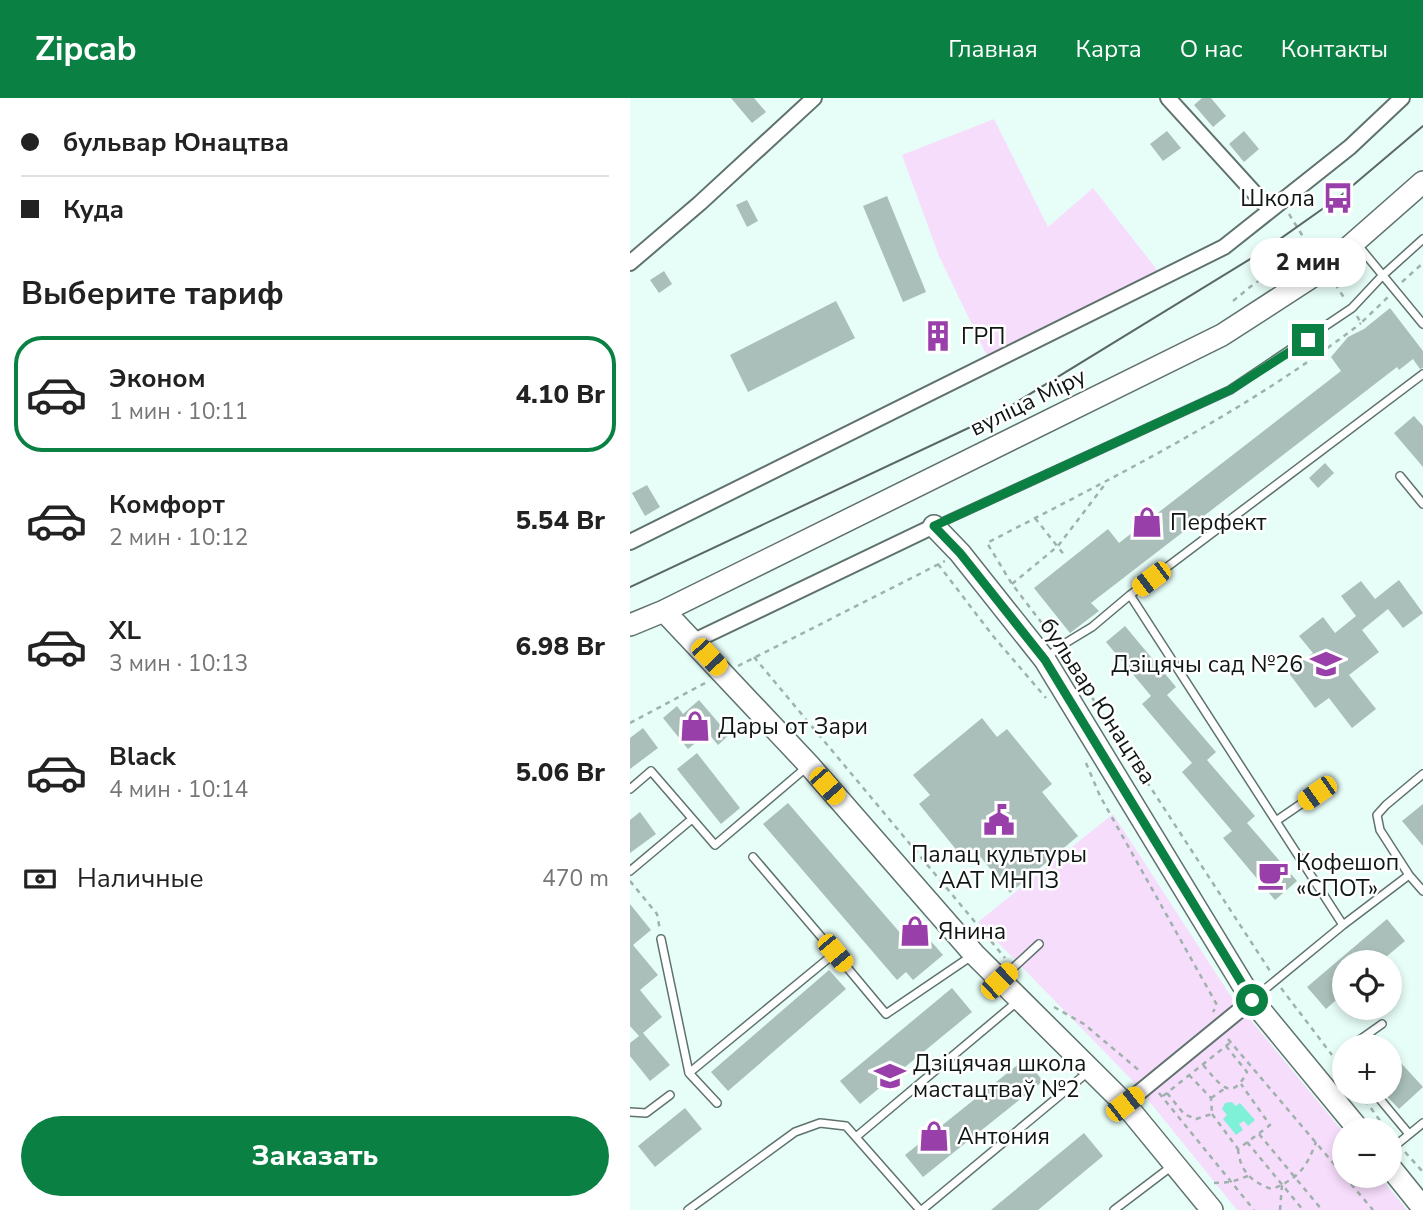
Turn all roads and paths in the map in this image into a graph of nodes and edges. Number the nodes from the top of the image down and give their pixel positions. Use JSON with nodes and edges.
{"nodes":[{"id":1,"x":814,"y":98,"type":"edge"},
{"id":2,"x":1168,"y":98,"type":"edge"},
{"id":3,"x":1402,"y":98,"type":"edge"},
{"id":4,"x":1423,"y":182,"type":"edge"},
{"id":5,"x":1269,"y":209,"type":"junction"},
{"id":6,"x":1423,"y":239,"type":"edge"},
{"id":7,"x":1356,"y":243,"type":"junction"},
{"id":8,"x":1312,"y":251,"type":"dead end"},
{"id":9,"x":630,"y":263,"type":"edge"},
{"id":10,"x":1423,"y":263,"type":"edge"},
{"id":11,"x":1382,"y":276,"type":"junction"},
{"id":12,"x":1405,"y":279,"type":"dead end"},
{"id":13,"x":1233,"y":301,"type":"dead end"},
{"id":14,"x":1361,"y":323,"type":"dead end"},
{"id":15,"x":1423,"y":324,"type":"edge"},
{"id":16,"x":1423,"y":374,"type":"edge"},
{"id":17,"x":1400,"y":476,"type":"dead end"},
{"id":18,"x":1108,"y":480,"type":"junction"},
{"id":19,"x":1423,"y":504,"type":"edge"},
{"id":20,"x":1035,"y":518,"type":"junction"},
{"id":21,"x":934,"y":526,"type":"junction"},
{"id":22,"x":630,"y":542,"type":"edge"},
{"id":23,"x":987,"y":543,"type":"junction"},
{"id":24,"x":1058,"y":546,"type":"junction"},
{"id":25,"x":960,"y":553,"type":"junction"},
{"id":26,"x":1065,"y":555,"type":"dead end"},
{"id":27,"x":939,"y":564,"type":"junction"},
{"id":28,"x":1012,"y":584,"type":"junction"},
{"id":29,"x":1130,"y":595,"type":"junction"},
{"id":30,"x":664,"y":611,"type":"junction"},
{"id":31,"x":630,"y":625,"type":"edge"},
{"id":32,"x":694,"y":641,"type":"junction"},
{"id":33,"x":1052,"y":653,"type":"junction"},
{"id":34,"x":754,"y":657,"type":"junction"},
{"id":35,"x":724,"y":673,"type":"junction"},
{"id":36,"x":1053,"y":706,"type":"dead end"},
{"id":37,"x":630,"y":723,"type":"edge"},
{"id":38,"x":1085,"y":761,"type":"dead end"},
{"id":39,"x":809,"y":765,"type":"junction"},
{"id":40,"x":1423,"y":774,"type":"edge"},
{"id":41,"x":630,"y":789,"type":"edge"},
{"id":42,"x":1317,"y":793,"type":"dead end"},
{"id":43,"x":692,"y":819,"type":"junction"},
{"id":44,"x":1276,"y":821,"type":"junction"},
{"id":45,"x":753,"y":857,"type":"dead end"},
{"id":46,"x":630,"y":871,"type":"edge"},
{"id":47,"x":1409,"y":875,"type":"junction"},
{"id":48,"x":630,"y":881,"type":"edge"},
{"id":49,"x":1423,"y":891,"type":"edge"},
{"id":50,"x":1343,"y":925,"type":"junction"},
{"id":51,"x":662,"y":939,"type":"joint"},
{"id":52,"x":1040,"y":944,"type":"dead end"},
{"id":53,"x":835,"y":953,"type":"junction"},
{"id":54,"x":974,"y":954,"type":"junction"},
{"id":55,"x":1006,"y":974,"type":"junction"},
{"id":56,"x":1276,"y":981,"type":"junction"},
{"id":57,"x":1252,"y":1000,"type":"junction"},
{"id":58,"x":1018,"y":1001,"type":"junction"},
{"id":59,"x":1052,"y":1006,"type":"dead end"},
{"id":60,"x":1382,"y":1024,"type":"dead end"},
{"id":61,"x":1217,"y":1029,"type":"junction"},
{"id":62,"x":1368,"y":1034,"type":"edge"},
{"id":63,"x":1231,"y":1042,"type":"junction"},
{"id":64,"x":1226,"y":1046,"type":"junction"},
{"id":65,"x":1332,"y":1056,"type":"edge"},
{"id":66,"x":1203,"y":1065,"type":"junction"},
{"id":67,"x":1092,"y":1069,"type":"junction"},
{"id":68,"x":689,"y":1073,"type":"junction"},
{"id":69,"x":1189,"y":1075,"type":"junction"},
{"id":70,"x":1151,"y":1084,"type":"junction"},
{"id":71,"x":1241,"y":1084,"type":"junction"},
{"id":72,"x":1224,"y":1088,"type":"junction"},
{"id":73,"x":1167,"y":1093,"type":"junction"},
{"id":74,"x":670,"y":1095,"type":"dead end"},
{"id":75,"x":1163,"y":1096,"type":"junction"},
{"id":76,"x":1211,"y":1098,"type":"junction"},
{"id":77,"x":717,"y":1103,"type":"dead end"},
{"id":78,"x":1125,"y":1104,"type":"junction"},
{"id":79,"x":1384,"y":1104,"type":"edge"},
{"id":80,"x":630,"y":1112,"type":"edge"},
{"id":81,"x":1212,"y":1114,"type":"junction"},
{"id":82,"x":1349,"y":1118,"type":"edge"},
{"id":83,"x":1423,"y":1123,"type":"edge"},
{"id":84,"x":1259,"y":1134,"type":"junction"},
{"id":85,"x":1409,"y":1135,"type":"junction"},
{"id":86,"x":856,"y":1137,"type":"junction"},
{"id":87,"x":1402,"y":1140,"type":"edge"},
{"id":88,"x":1247,"y":1142,"type":"junction"},
{"id":89,"x":1315,"y":1142,"type":"junction"},
{"id":90,"x":1238,"y":1149,"type":"junction"},
{"id":91,"x":1402,"y":1149,"type":"edge"},
{"id":92,"x":1175,"y":1165,"type":"junction"},
{"id":93,"x":1423,"y":1172,"type":"edge"},
{"id":94,"x":1295,"y":1177,"type":"junction"},
{"id":95,"x":1402,"y":1182,"type":"edge"},
{"id":96,"x":1282,"y":1185,"type":"junction"},
{"id":97,"x":1367,"y":1204,"type":"junction"},
{"id":98,"x":1423,"y":1208,"type":"edge"},
{"id":99,"x":688,"y":1210,"type":"edge"},
{"id":100,"x":921,"y":1210,"type":"edge"},
{"id":101,"x":1114,"y":1210,"type":"edge"},
{"id":102,"x":1212,"y":1210,"type":"edge"},
{"id":103,"x":1254,"y":1210,"type":"edge"},
{"id":104,"x":1280,"y":1210,"type":"edge"},
{"id":105,"x":1303,"y":1210,"type":"edge"},
{"id":106,"x":1322,"y":1210,"type":"edge"},
{"id":107,"x":1361,"y":1210,"type":"edge"},
{"id":108,"x":1373,"y":1210,"type":"edge"}],
"edges":[{"from":1,"to":9,"type":"street"},
{"from":2,"to":5,"type":"street"},
{"from":3,"to":5,"type":"street"},
{"from":4,"to":7,"type":"street","name":"вуліца Міру"},
{"from":5,"to":22,"type":"street"},
{"from":6,"to":11,"type":"lane"},
{"from":7,"to":11,"type":"lane"},
{"from":7,"to":30,"type":"street","name":"вуліца Міру"},
{"from":8,"to":13,"type":"path"},
{"from":10,"to":12,"type":"path"},
{"from":11,"to":15,"type":"lane"},
{"from":11,"to":21,"type":"lane"},
{"from":14,"to":18,"type":"path"},
{"from":16,"to":29,"type":"lane"},
{"from":17,"to":19,"type":"lane"},
{"from":18,"to":20,"type":"path"},
{"from":18,"to":24,"type":"path"},
{"from":20,"to":23,"type":"path"},
{"from":20,"to":24,"type":"path"},
{"from":21,"to":25,"type":"street","name":"бульвар Юнацтва"},
{"from":21,"to":32,"type":"street"},
{"from":23,"to":25,"type":"path"},
{"from":23,"to":28,"type":"path"},
{"from":24,"to":26,"type":"path"},
{"from":24,"to":28,"type":"path"},
{"from":25,"to":27,"type":"path"},
{"from":25,"to":33,"type":"street","name":"бульвар Юнацтва"},
{"from":27,"to":34,"type":"path"},
{"from":27,"to":36,"type":"path"},
{"from":28,"to":33,"type":"path"},
{"from":29,"to":33,"type":"lane"},
{"from":29,"to":44,"type":"lane"},
{"from":30,"to":31,"type":"street","name":"вуліца Міру"},
{"from":30,"to":32,"type":"street"},
{"from":32,"to":35,"type":"street"},
{"from":33,"to":56,"type":"path"},
{"from":33,"to":57,"type":"street","name":"бульвар Юнацтва"},
{"from":34,"to":35,"type":"path"},
{"from":34,"to":55,"type":"path"},
{"from":35,"to":37,"type":"path"},
{"from":35,"to":39,"type":"street"},
{"from":38,"to":61,"type":"path"},
{"from":39,"to":43,"type":"lane"},
{"from":39,"to":54,"type":"street"},
{"from":40,"to":47,"type":"lane"},
{"from":41,"to":43,"type":"lane"},
{"from":42,"to":44,"type":"lane"},
{"from":43,"to":46,"type":"lane"},
{"from":44,"to":50,"type":"lane"},
{"from":45,"to":53,"type":"lane"},
{"from":47,"to":49,"type":"lane"},
{"from":47,"to":50,"type":"lane"},
{"from":48,"to":51,"type":"path"},
{"from":50,"to":56,"type":"lane"},
{"from":51,"to":68,"type":"lane"},
{"from":52,"to":55,"type":"lane"},
{"from":53,"to":54,"type":"lane"},
{"from":53,"to":68,"type":"lane"},
{"from":54,"to":55,"type":"street"},
{"from":55,"to":58,"type":"street"},
{"from":56,"to":57,"type":"lane"},
{"from":56,"to":65,"type":"path"},
{"from":57,"to":61,"type":"street"},
{"from":57,"to":82,"type":"street","name":"бульвар Юнацтва"},
{"from":58,"to":67,"type":"street"},
{"from":58,"to":86,"type":"lane"},
{"from":59,"to":70,"type":"path"},
{"from":60,"to":62,"type":"lane"},
{"from":61,"to":63,"type":"path"},
{"from":61,"to":70,"type":"street"},
{"from":63,"to":64,"type":"path"},
{"from":63,"to":89,"type":"path"},
{"from":64,"to":66,"type":"path"},
{"from":64,"to":71,"type":"path"},
{"from":66,"to":69,"type":"path"},
{"from":66,"to":72,"type":"path"},
{"from":67,"to":78,"type":"street"},
{"from":67,"to":100,"type":"lane"},
{"from":68,"to":77,"type":"lane"},
{"from":69,"to":73,"type":"path"},
{"from":69,"to":76,"type":"path"},
{"from":70,"to":75,"type":"path"},
{"from":70,"to":78,"type":"street"},
{"from":71,"to":72,"type":"path"},
{"from":71,"to":84,"type":"path"},
{"from":72,"to":76,"type":"path"},
{"from":73,"to":75,"type":"path"},
{"from":73,"to":81,"type":"path"},
{"from":74,"to":80,"type":"lane"},
{"from":75,"to":103,"type":"path"},
{"from":76,"to":81,"type":"path"},
{"from":78,"to":92,"type":"street"},
{"from":79,"to":85,"type":"lane"},
{"from":81,"to":90,"type":"path"},
{"from":83,"to":85,"type":"lane"},
{"from":84,"to":88,"type":"path"},
{"from":84,"to":94,"type":"path"},
{"from":85,"to":87,"type":"lane"},
{"from":86,"to":99,"type":"lane"},
{"from":86,"to":100,"type":"lane"},
{"from":88,"to":90,"type":"path"},
{"from":88,"to":96,"type":"path"},
{"from":89,"to":94,"type":"path"},
{"from":89,"to":97,"type":"path"},
{"from":90,"to":96,"type":"path"},
{"from":91,"to":93,"type":"path"},
{"from":92,"to":101,"type":"lane"},
{"from":92,"to":102,"type":"street"},
{"from":94,"to":96,"type":"path"},
{"from":94,"to":106,"type":"path"},
{"from":95,"to":98,"type":"street"},
{"from":96,"to":104,"type":"path"},
{"from":96,"to":105,"type":"path"},
{"from":97,"to":107,"type":"path"},
{"from":97,"to":108,"type":"path"}]}
